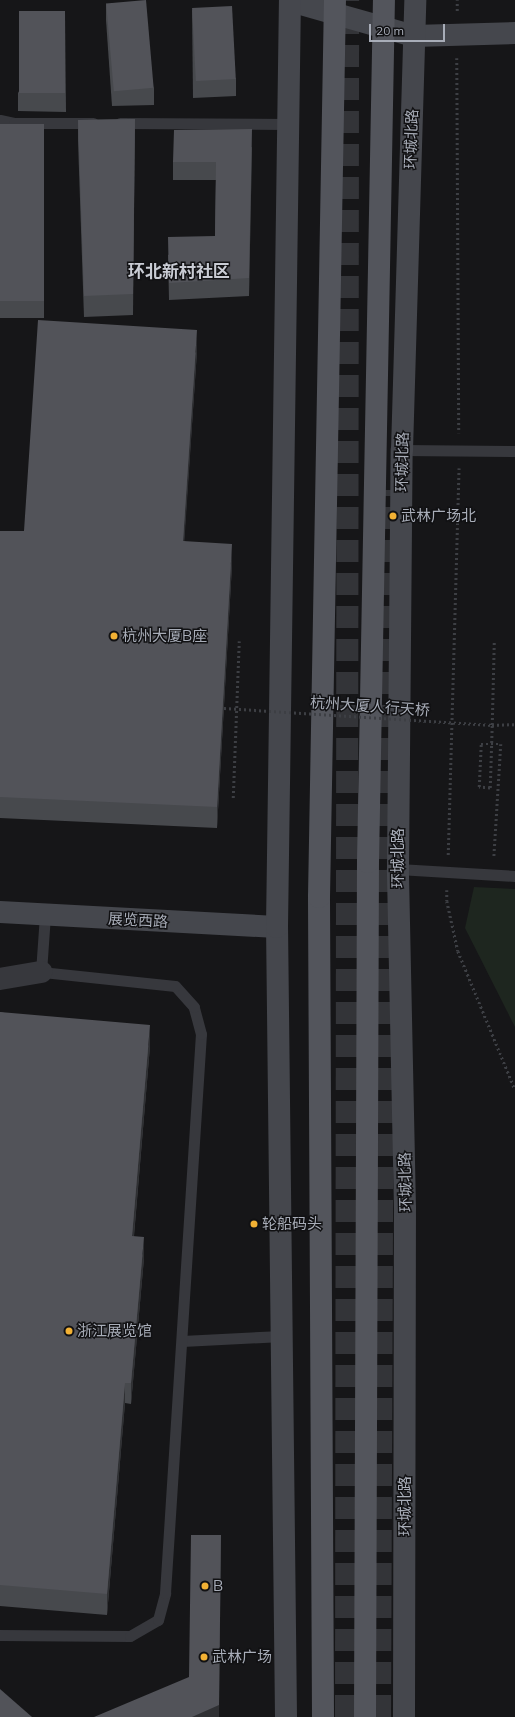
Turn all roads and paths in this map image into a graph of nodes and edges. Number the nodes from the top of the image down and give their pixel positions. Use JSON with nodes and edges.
{"nodes":[{"id":1,"x":289,"y":0,"type":"edge"},
{"id":2,"x":384,"y":0,"type":"edge"},
{"id":3,"x":415,"y":0,"type":"edge"},
{"id":4,"x":457,"y":0,"type":"edge"},
{"id":5,"x":335,"y":7,"type":"edge"},
{"id":6,"x":384,"y":27,"type":"junction"},
{"id":7,"x":515,"y":33,"type":"edge"},
{"id":8,"x":456,"y":35,"type":"junction"},
{"id":9,"x":414,"y":36,"type":"junction"},
{"id":10,"x":0,"y":120,"type":"edge"},
{"id":11,"x":288,"y":124,"type":"junction"},
{"id":12,"x":402,"y":450,"type":"junction"},
{"id":13,"x":460,"y":451,"type":"junction"},
{"id":14,"x":515,"y":451,"type":"edge"},
{"id":15,"x":239,"y":641,"type":"dead end"},
{"id":16,"x":494,"y":642,"type":"dead end"},
{"id":17,"x":224,"y":708,"type":"edge"},
{"id":18,"x":235,"y":708,"type":"junction"},
{"id":19,"x":515,"y":724,"type":"edge"},
{"id":20,"x":492,"y":725,"type":"junction"},
{"id":21,"x":233,"y":798,"type":"dead end"},
{"id":22,"x":398,"y":869,"type":"junction"},
{"id":23,"x":448,"y":873,"type":"junction"},
{"id":24,"x":493,"y":875,"type":"junction"},
{"id":25,"x":515,"y":876,"type":"edge"},
{"id":26,"x":0,"y":912,"type":"edge"},
{"id":27,"x":45,"y":915,"type":"junction"},
{"id":28,"x":277,"y":927,"type":"junction"},
{"id":29,"x":41,"y":972,"type":"junction"},
{"id":30,"x":0,"y":979,"type":"edge"},
{"id":31,"x":515,"y":1088,"type":"edge"},
{"id":32,"x":282,"y":1336,"type":"junction"},
{"id":33,"x":182,"y":1341,"type":"junction"},
{"id":34,"x":0,"y":1635,"type":"edge"},
{"id":35,"x":286,"y":1717,"type":"edge"},
{"id":36,"x":323,"y":1717,"type":"edge"},
{"id":37,"x":365,"y":1717,"type":"edge"},
{"id":38,"x":404,"y":1717,"type":"edge"}],
"edges":[{"from":1,"to":5,"type":"main road"},
{"from":1,"to":11,"type":"main road"},
{"from":2,"to":6,"type":"main road","name":"环城北路"},
{"from":3,"to":9,"type":"main road","name":"环城北路"},
{"from":4,"to":8,"type":"path"},
{"from":5,"to":6,"type":"main road"},
{"from":5,"to":36,"type":"main road"},
{"from":6,"to":9,"type":"main road"},
{"from":6,"to":37,"type":"main road","name":"环城北路"},
{"from":7,"to":8,"type":"main road"},
{"from":8,"to":9,"type":"main road"},
{"from":8,"to":13,"type":"path"},
{"from":9,"to":12,"type":"main road","name":"环城北路"},
{"from":10,"to":11,"type":"lane"},
{"from":11,"to":28,"type":"main road"},
{"from":12,"to":13,"type":"lane"},
{"from":12,"to":22,"type":"main road","name":"环城北路"},
{"from":13,"to":14,"type":"lane"},
{"from":13,"to":23,"type":"path"},
{"from":15,"to":18,"type":"path"},
{"from":16,"to":20,"type":"path"},
{"from":17,"to":18,"type":"path","name":"杭州大厦人行天桥","bridge":true},
{"from":18,"to":20,"type":"path","name":"杭州大厦人行天桥","bridge":true},
{"from":18,"to":21,"type":"path"},
{"from":19,"to":20,"type":"path","name":"杭州大厦人行天桥","bridge":true},
{"from":20,"to":24,"type":"path","bridge":true},
{"from":22,"to":23,"type":"lane"},
{"from":22,"to":38,"type":"main road","name":"环城北路"},
{"from":23,"to":24,"type":"lane"},
{"from":23,"to":31,"type":"path"},
{"from":24,"to":25,"type":"lane"},
{"from":26,"to":27,"type":"main road","name":"展览西路"},
{"from":27,"to":28,"type":"main road","name":"展览西路"},
{"from":27,"to":29,"type":"lane"},
{"from":28,"to":32,"type":"main road"},
{"from":29,"to":30,"type":"street"},
{"from":29,"to":33,"type":"lane"},
{"from":32,"to":33,"type":"lane"},
{"from":32,"to":35,"type":"main road"},
{"from":33,"to":34,"type":"lane"}]}
